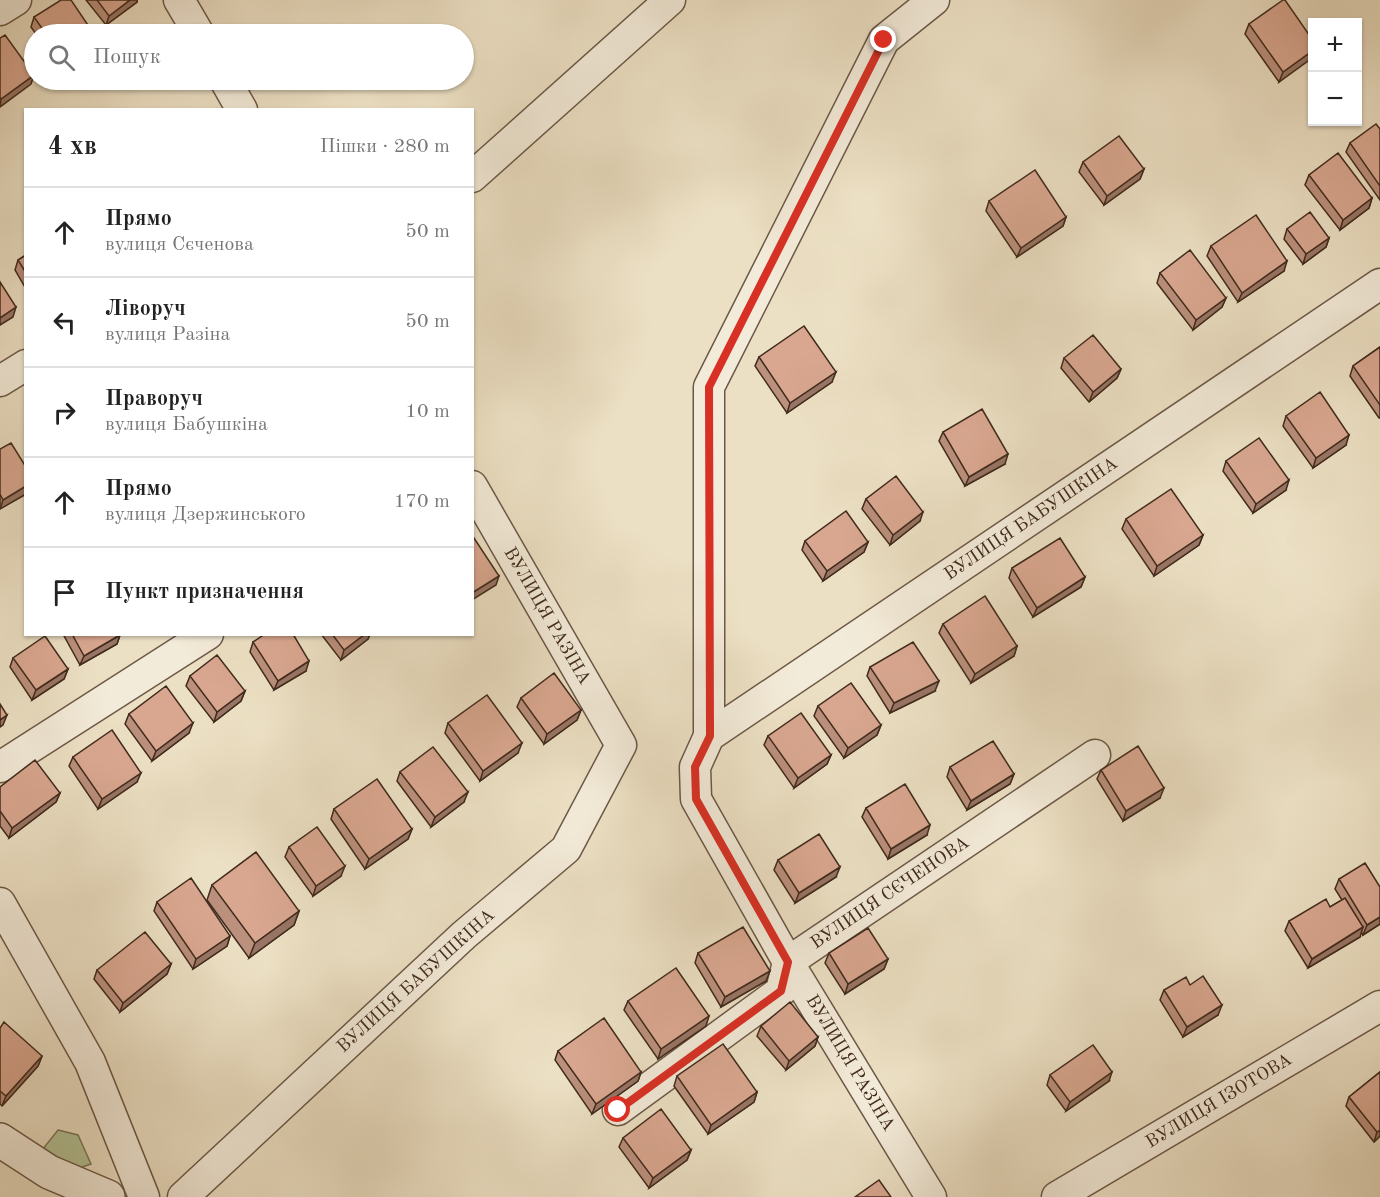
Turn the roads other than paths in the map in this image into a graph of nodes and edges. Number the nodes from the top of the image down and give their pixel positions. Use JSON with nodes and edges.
{"nodes":[{"id":1,"x":16,"y":0,"type":"edge"},
{"id":2,"x":179,"y":0,"type":"edge"},
{"id":3,"x":670,"y":0,"type":"edge"},
{"id":4,"x":934,"y":0,"type":"edge"},
{"id":5,"x":0,"y":10,"type":"edge"},
{"id":6,"x":193,"y":24,"type":"edge"},
{"id":7,"x":231,"y":90,"type":"edge"},
{"id":8,"x":241,"y":108,"type":"edge"},
{"id":9,"x":474,"y":175,"type":"edge"},
{"id":10,"x":1380,"y":284,"type":"edge"},
{"id":11,"x":24,"y":366,"type":"edge"},
{"id":12,"x":0,"y":381,"type":"edge"},
{"id":13,"x":474,"y":489,"type":"edge"},
{"id":14,"x":205,"y":636,"type":"edge"},
{"id":15,"x":710,"y":736,"type":"junction"},
{"id":16,"x":621,"y":745,"type":"joint"},
{"id":17,"x":1095,"y":755,"type":"dead end"},
{"id":18,"x":0,"y":768,"type":"edge"},
{"id":19,"x":0,"y":903,"type":"edge"},
{"id":20,"x":788,"y":962,"type":"junction"},
{"id":21,"x":1380,"y":1006,"type":"edge"},
{"id":22,"x":618,"y":1110,"type":"dead end"},
{"id":23,"x":0,"y":1140,"type":"edge"},
{"id":24,"x":108,"y":1197,"type":"edge"},
{"id":25,"x":144,"y":1197,"type":"edge"},
{"id":26,"x":183,"y":1197,"type":"edge"},
{"id":27,"x":931,"y":1197,"type":"edge"},
{"id":28,"x":1057,"y":1197,"type":"edge"}],
"edges":[{"from":1,"to":5,"type":"street"},
{"from":2,"to":6,"type":"street"},
{"from":3,"to":9,"type":"street"},
{"from":4,"to":15,"type":"street"},
{"from":7,"to":8,"type":"street"},
{"from":10,"to":15,"type":"street","name":"ВУЛИЦЯ БАБУШКІНА"},
{"from":11,"to":12,"type":"street"},
{"from":13,"to":16,"type":"street","name":"ВУЛИЦЯ РАЗІНА"},
{"from":14,"to":18,"type":"street"},
{"from":15,"to":20,"type":"street","name":"ВУЛИЦЯ РАЗІНА"},
{"from":16,"to":26,"type":"street","name":"ВУЛИЦЯ БАБУШКІНА"},
{"from":17,"to":20,"type":"street","name":"ВУЛИЦЯ СЄЧЕНОВА"},
{"from":19,"to":25,"type":"street"},
{"from":20,"to":22,"type":"street"},
{"from":20,"to":27,"type":"street","name":"ВУЛИЦЯ РАЗІНА"},
{"from":21,"to":28,"type":"street","name":"ВУЛИЦЯ ІЗОТОВА"},
{"from":23,"to":24,"type":"street"}]}
